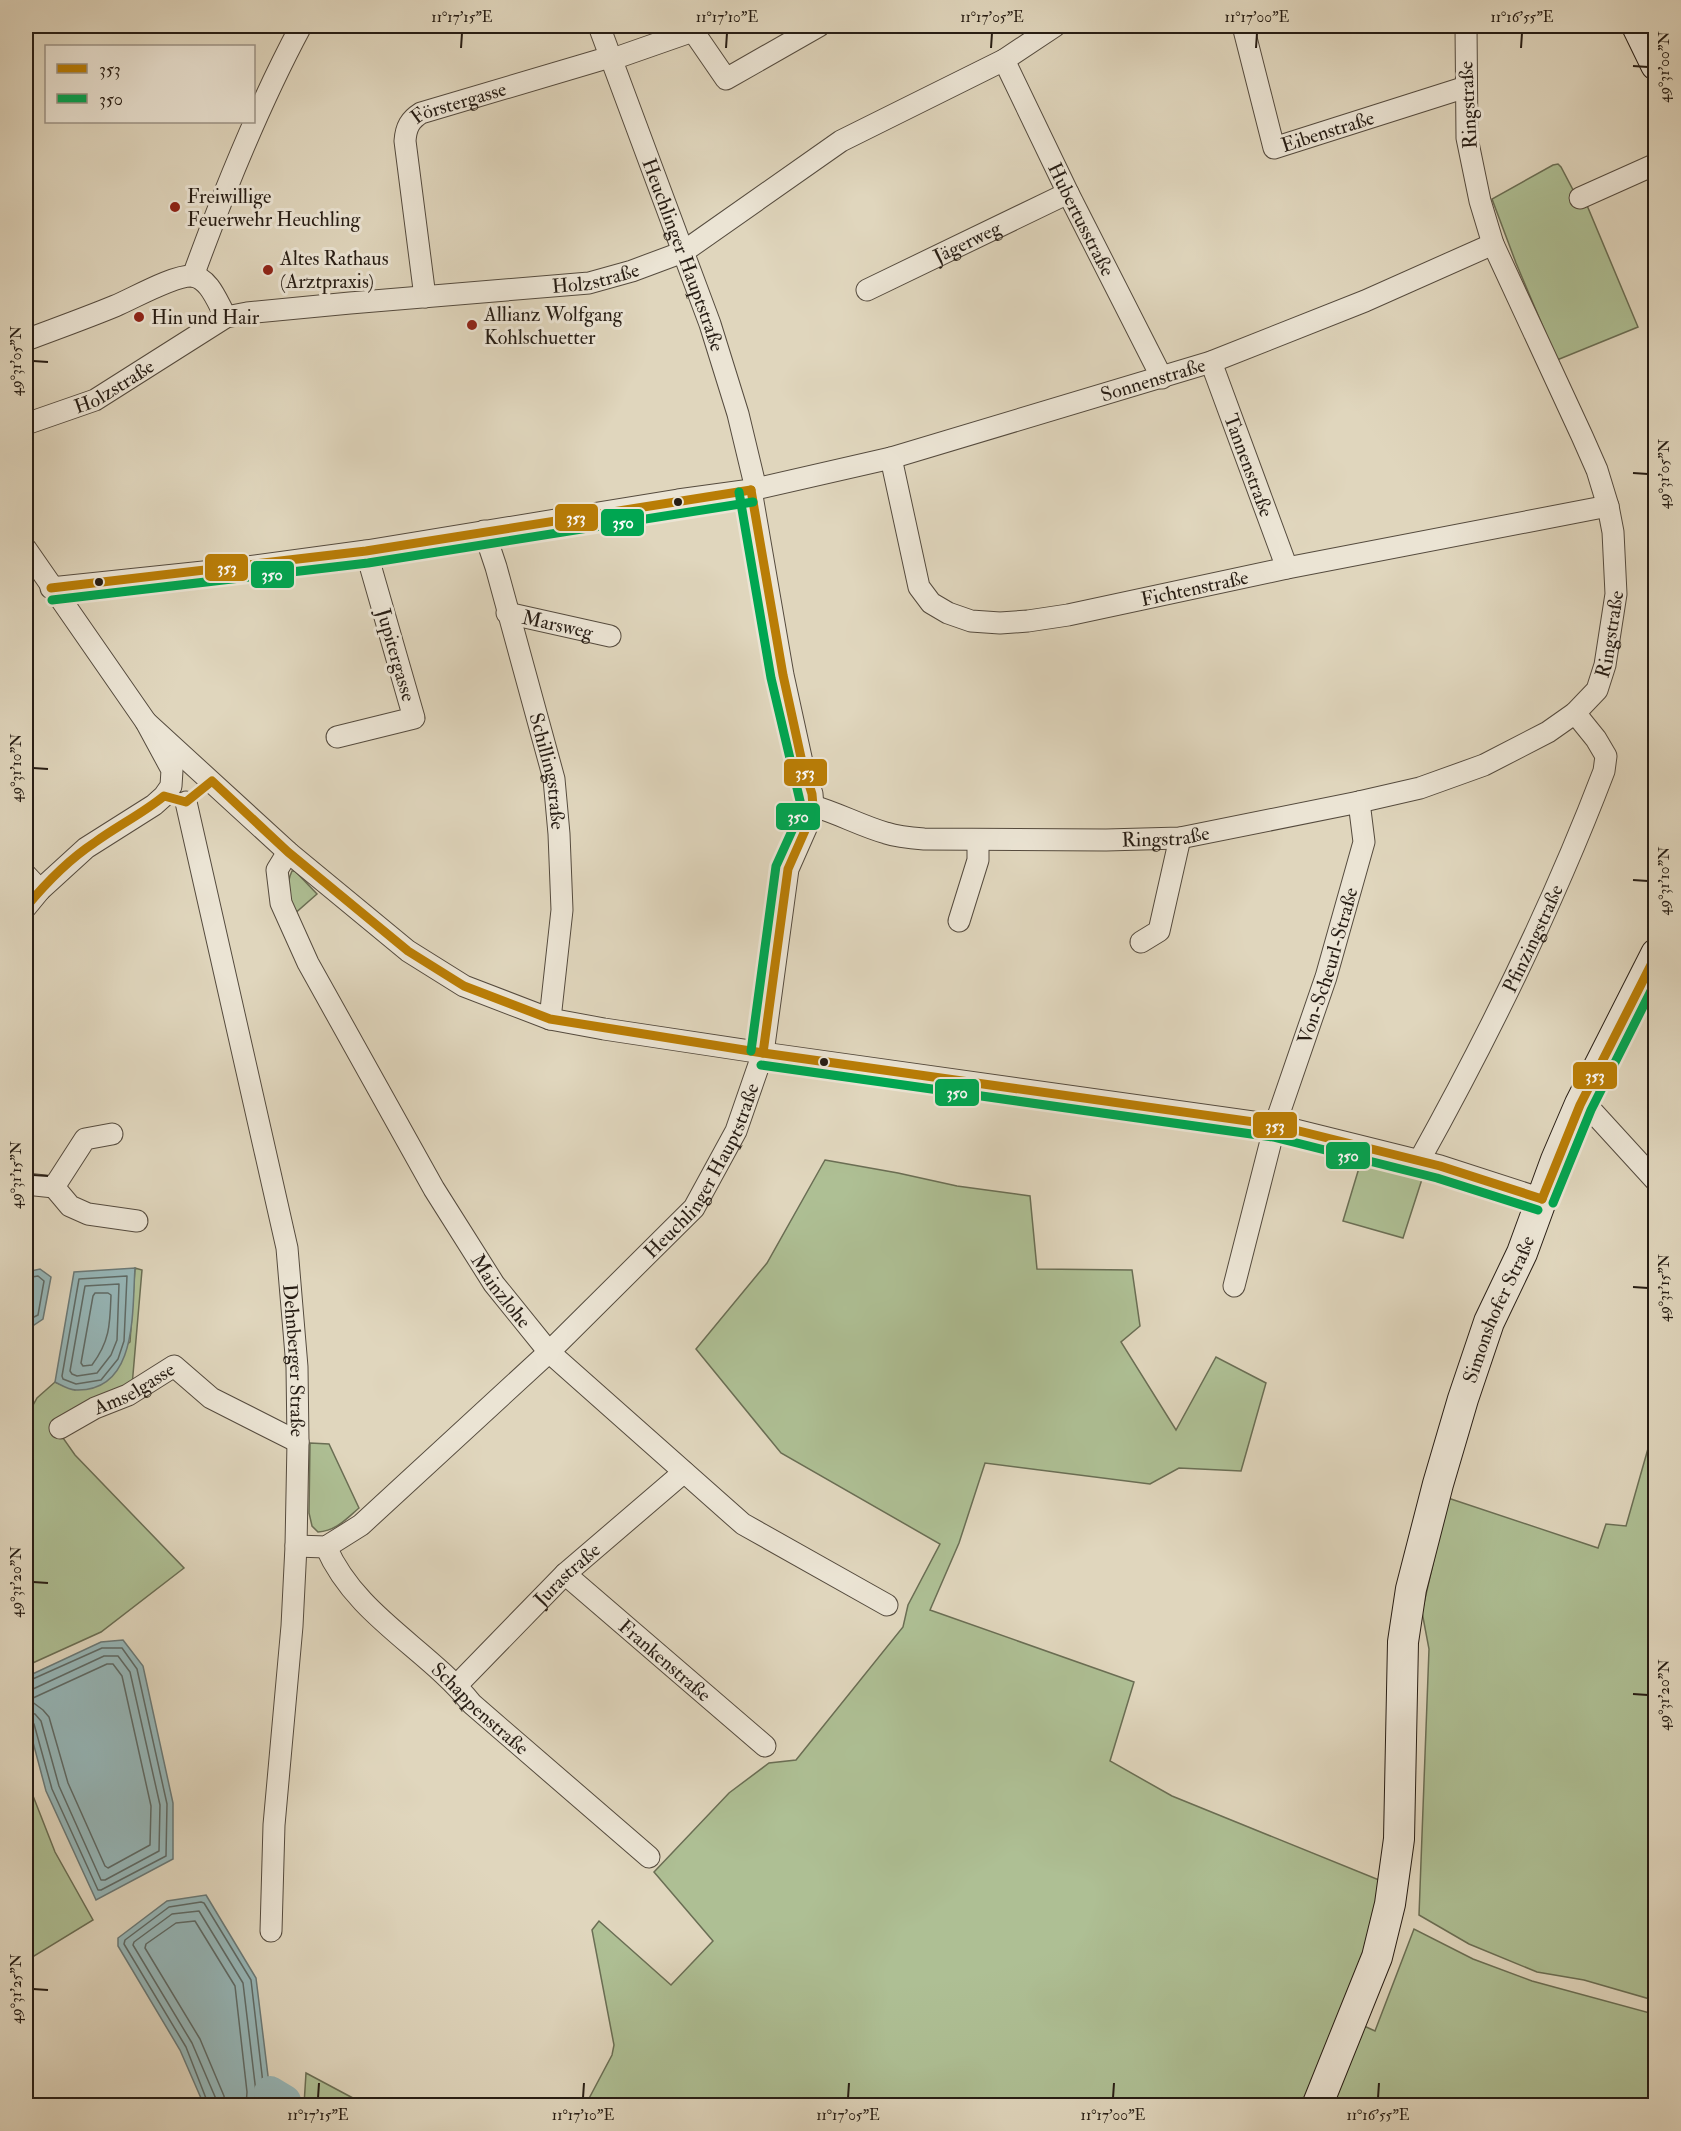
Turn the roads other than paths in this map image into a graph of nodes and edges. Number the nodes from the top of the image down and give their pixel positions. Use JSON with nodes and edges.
{"nodes":[{"id":1,"x":301,"y":26,"type":"edge"},
{"id":2,"x":599,"y":26,"type":"edge"},
{"id":3,"x":819,"y":26,"type":"edge"},
{"id":4,"x":1243,"y":26,"type":"edge"},
{"id":5,"x":1466,"y":26,"type":"edge"},
{"id":6,"x":1637,"y":26,"type":"edge"},
{"id":7,"x":1050,"y":27,"type":"edge"},
{"id":8,"x":610,"y":58,"type":"junction"},
{"id":9,"x":1004,"y":60,"type":"junction"},
{"id":10,"x":1656,"y":65,"type":"edge"},
{"id":11,"x":1466,"y":87,"type":"junction"},
{"id":12,"x":255,"y":121,"type":"edge"},
{"id":13,"x":254,"y":123,"type":"edge"},
{"id":14,"x":1656,"y":164,"type":"edge"},
{"id":15,"x":1068,"y":193,"type":"junction"},
{"id":16,"x":1580,"y":198,"type":"dead end"},
{"id":17,"x":1493,"y":244,"type":"junction"},
{"id":18,"x":683,"y":252,"type":"junction"},
{"id":19,"x":194,"y":276,"type":"junction"},
{"id":20,"x":867,"y":290,"type":"dead end"},
{"id":21,"x":425,"y":297,"type":"junction"},
{"id":22,"x":225,"y":318,"type":"junction"},
{"id":23,"x":26,"y":340,"type":"edge"},
{"id":24,"x":1211,"y":362,"type":"junction"},
{"id":25,"x":1162,"y":378,"type":"junction"},
{"id":26,"x":26,"y":424,"type":"edge"},
{"id":27,"x":891,"y":458,"type":"junction"},
{"id":28,"x":754,"y":489,"type":"junction"},
{"id":29,"x":1608,"y":506,"type":"junction"},
{"id":30,"x":484,"y":531,"type":"junction"},
{"id":31,"x":26,"y":549,"type":"edge"},
{"id":32,"x":366,"y":551,"type":"junction"},
{"id":33,"x":1287,"y":568,"type":"junction"},
{"id":34,"x":51,"y":588,"type":"junction"},
{"id":35,"x":507,"y":613,"type":"junction"},
{"id":36,"x":610,"y":636,"type":"dead end"},
{"id":37,"x":1575,"y":713,"type":"junction"},
{"id":38,"x":146,"y":722,"type":"junction"},
{"id":39,"x":337,"y":737,"type":"dead end"},
{"id":40,"x":212,"y":781,"type":"junction"},
{"id":41,"x":164,"y":796,"type":"junction"},
{"id":42,"x":186,"y":802,"type":"junction"},
{"id":43,"x":1359,"y":802,"type":"junction"},
{"id":44,"x":813,"y":806,"type":"junction"},
{"id":45,"x":1180,"y":838,"type":"junction"},
{"id":46,"x":978,"y":841,"type":"junction"},
{"id":47,"x":288,"y":852,"type":"junction"},
{"id":48,"x":33,"y":882,"type":"edge"},
{"id":49,"x":26,"y":907,"type":"edge"},
{"id":50,"x":959,"y":921,"type":"dead end"},
{"id":51,"x":1141,"y":942,"type":"dead end"},
{"id":52,"x":1656,"y":954,"type":"edge"},
{"id":53,"x":550,"y":1019,"type":"junction"},
{"id":54,"x":763,"y":1053,"type":"junction"},
{"id":55,"x":1580,"y":1104,"type":"junction"},
{"id":56,"x":1275,"y":1125,"type":"junction"},
{"id":57,"x":112,"y":1134,"type":"dead end"},
{"id":58,"x":1419,"y":1161,"type":"junction"},
{"id":59,"x":1656,"y":1181,"type":"edge"},
{"id":60,"x":26,"y":1184,"type":"edge"},
{"id":61,"x":54,"y":1188,"type":"junction"},
{"id":62,"x":1542,"y":1199,"type":"junction"},
{"id":63,"x":137,"y":1221,"type":"dead end"},
{"id":64,"x":1234,"y":1286,"type":"dead end"},
{"id":65,"x":549,"y":1352,"type":"junction"},
{"id":66,"x":60,"y":1428,"type":"dead end"},
{"id":67,"x":298,"y":1442,"type":"junction"},
{"id":68,"x":684,"y":1472,"type":"junction"},
{"id":69,"x":296,"y":1546,"type":"junction"},
{"id":70,"x":326,"y":1547,"type":"junction"},
{"id":71,"x":566,"y":1574,"type":"junction"},
{"id":72,"x":887,"y":1605,"type":"dead end"},
{"id":73,"x":457,"y":1686,"type":"junction"},
{"id":74,"x":765,"y":1746,"type":"dead end"},
{"id":75,"x":649,"y":1857,"type":"dead end"},
{"id":76,"x":271,"y":1931,"type":"dead end"},
{"id":77,"x":1317,"y":2106,"type":"edge"}],
"edges":[{"from":1,"to":12,"type":"street"},
{"from":2,"to":8,"type":"street","name":"Heuchlinger Hauptstraße"},
{"from":3,"to":8,"type":"street","name":"Förstergasse"},
{"from":4,"to":11,"type":"street","name":"Eibenstraße"},
{"from":5,"to":11,"type":"street","name":"Ringstraße"},
{"from":6,"to":10,"type":"street"},
{"from":7,"to":9,"type":"street","name":"Holzstraße"},
{"from":8,"to":18,"type":"street","name":"Heuchlinger Hauptstraße"},
{"from":8,"to":21,"type":"street","name":"Förstergasse"},
{"from":9,"to":15,"type":"street","name":"Hubertusstraße"},
{"from":9,"to":18,"type":"street","name":"Holzstraße"},
{"from":11,"to":17,"type":"street","name":"Ringstraße"},
{"from":13,"to":19,"type":"street"},
{"from":14,"to":16,"type":"street"},
{"from":15,"to":20,"type":"street","name":"Jägerweg"},
{"from":15,"to":25,"type":"street","name":"Hubertusstraße"},
{"from":17,"to":24,"type":"street","name":"Sonnenstraße"},
{"from":17,"to":29,"type":"street","name":"Ringstraße"},
{"from":18,"to":21,"type":"street","name":"Holzstraße"},
{"from":18,"to":28,"type":"street","name":"Heuchlinger Hauptstraße"},
{"from":19,"to":22,"type":"street"},
{"from":19,"to":23,"type":"street"},
{"from":21,"to":22,"type":"street","name":"Holzstraße"},
{"from":22,"to":26,"type":"street","name":"Holzstraße"},
{"from":24,"to":25,"type":"street","name":"Sonnenstraße"},
{"from":24,"to":33,"type":"street","name":"Tannenstraße"},
{"from":25,"to":27,"type":"street","name":"Sonnenstraße"},
{"from":27,"to":28,"type":"street","name":"Sonnenstraße"},
{"from":27,"to":33,"type":"street","name":"Fichtenstraße"},
{"from":28,"to":30,"type":"street","name":"Sonnenstraße"},
{"from":28,"to":44,"type":"street","name":"Heuchlinger Hauptstraße"},
{"from":29,"to":33,"type":"street","name":"Fichtenstraße"},
{"from":29,"to":37,"type":"street","name":"Ringstraße"},
{"from":30,"to":32,"type":"street","name":"Sonnenstraße"},
{"from":30,"to":35,"type":"street","name":"Schillingstraße"},
{"from":31,"to":34,"type":"street"},
{"from":32,"to":34,"type":"street","name":"Sonnenstraße"},
{"from":32,"to":39,"type":"street","name":"Jupitergasse"},
{"from":34,"to":38,"type":"street"},
{"from":35,"to":36,"type":"street","name":"Marsweg"},
{"from":35,"to":53,"type":"street","name":"Schillingstraße"},
{"from":37,"to":43,"type":"street","name":"Ringstraße"},
{"from":37,"to":58,"type":"street","name":"Pfinzingstraße"},
{"from":38,"to":40,"type":"street"},
{"from":38,"to":41,"type":"street"},
{"from":40,"to":42,"type":"street"},
{"from":40,"to":47,"type":"street"},
{"from":41,"to":42,"type":"street"},
{"from":41,"to":48,"type":"street"},
{"from":42,"to":67,"type":"street","name":"Dehnberger Straße"},
{"from":43,"to":45,"type":"street","name":"Ringstraße"},
{"from":43,"to":56,"type":"street","name":"Von-Scheurl-Straße"},
{"from":44,"to":46,"type":"street","name":"Ringstraße"},
{"from":44,"to":54,"type":"street","name":"Heuchlinger Hauptstraße"},
{"from":45,"to":46,"type":"street","name":"Ringstraße"},
{"from":45,"to":51,"type":"street"},
{"from":46,"to":50,"type":"street"},
{"from":47,"to":53,"type":"street"},
{"from":47,"to":65,"type":"street","name":"Mainzlohe"},
{"from":48,"to":49,"type":"street"},
{"from":52,"to":55,"type":"street","name":"Simonshofer Straße"},
{"from":53,"to":54,"type":"street"},
{"from":54,"to":56,"type":"street"},
{"from":54,"to":65,"type":"street","name":"Heuchlinger Hauptstraße"},
{"from":55,"to":59,"type":"street"},
{"from":55,"to":62,"type":"street","name":"Simonshofer Straße"},
{"from":56,"to":58,"type":"street"},
{"from":56,"to":64,"type":"street","name":"Von-Scheurl-Straße"},
{"from":57,"to":61,"type":"street"},
{"from":58,"to":62,"type":"street"},
{"from":60,"to":61,"type":"street"},
{"from":61,"to":63,"type":"street"},
{"from":62,"to":77,"type":"street","name":"Simonshofer Straße"},
{"from":65,"to":68,"type":"street","name":"Mainzlohe"},
{"from":65,"to":70,"type":"street","name":"Heuchlinger Hauptstraße"},
{"from":66,"to":67,"type":"street","name":"Amselgasse"},
{"from":67,"to":69,"type":"street","name":"Dehnberger Straße"},
{"from":68,"to":71,"type":"street","name":"Jurastraße"},
{"from":68,"to":72,"type":"street","name":"Mainzlohe"},
{"from":69,"to":70,"type":"street"},
{"from":69,"to":76,"type":"street","name":"Dehnberger Straße"},
{"from":70,"to":73,"type":"street","name":"Schappenstraße"},
{"from":71,"to":73,"type":"street","name":"Jurastraße"},
{"from":71,"to":74,"type":"street","name":"Frankenstraße"},
{"from":73,"to":75,"type":"street","name":"Schappenstraße"}]}
